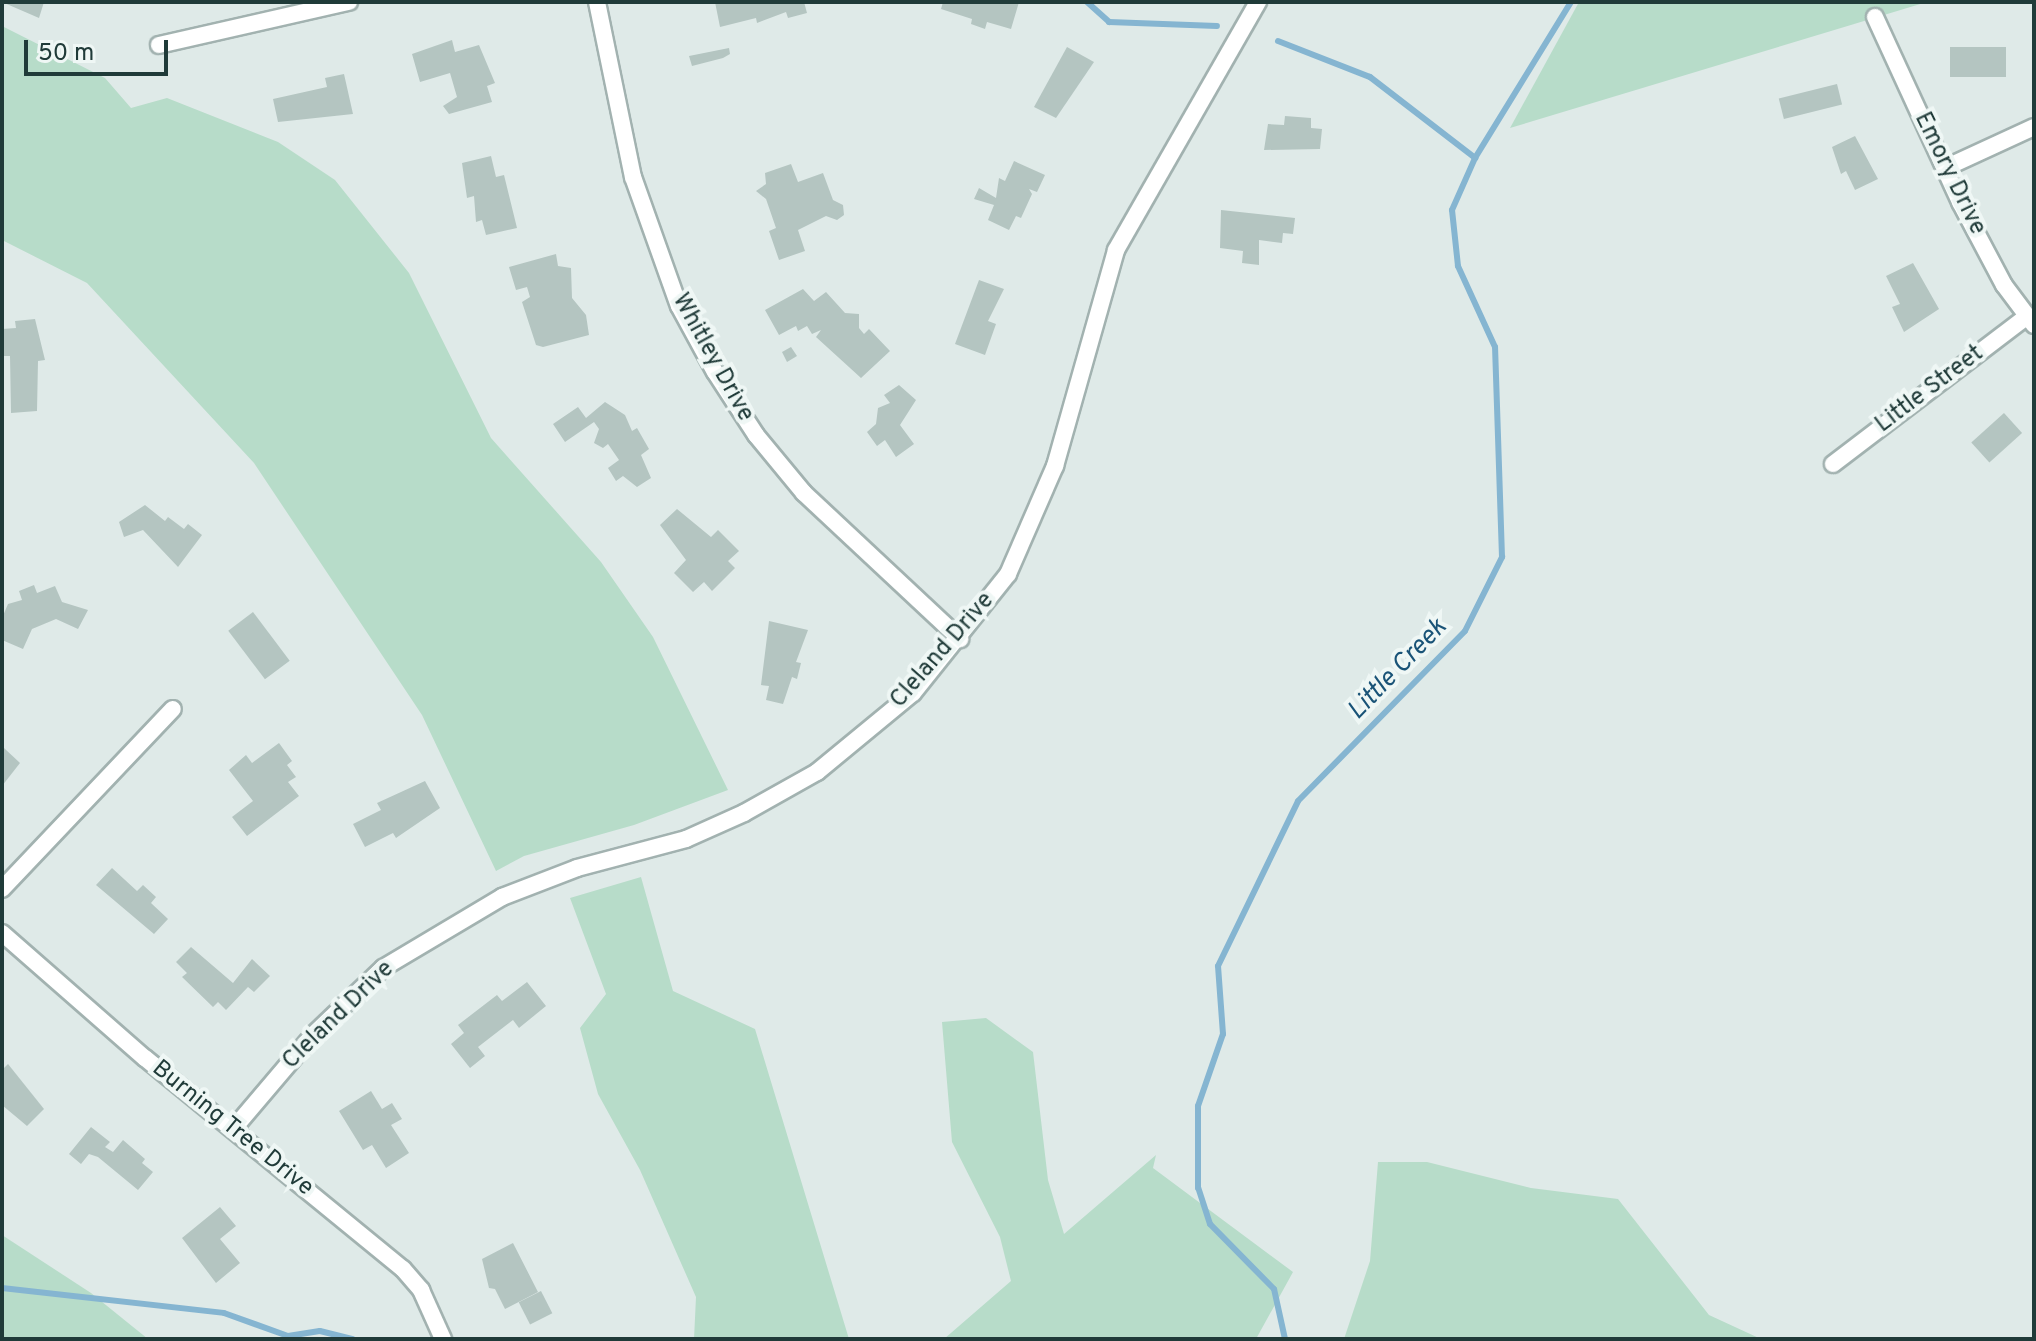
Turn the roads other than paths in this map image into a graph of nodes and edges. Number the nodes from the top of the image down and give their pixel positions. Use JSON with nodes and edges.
{"nodes":[{"id":1,"x":349,"y":2,"type":"edge"},
{"id":2,"x":597,"y":2,"type":"edge"},
{"id":3,"x":1258,"y":2,"type":"edge"},
{"id":4,"x":1875,"y":17,"type":"dead end"},
{"id":5,"x":159,"y":45,"type":"dead end"},
{"id":6,"x":2034,"y":127,"type":"edge"},
{"id":7,"x":1945,"y":168,"type":"junction"},
{"id":8,"x":2030,"y":321,"type":"edge"},
{"id":9,"x":1833,"y":464,"type":"dead end"},
{"id":10,"x":960,"y":639,"type":"junction"},
{"id":11,"x":173,"y":709,"type":"dead end"},
{"id":12,"x":2,"y":889,"type":"edge"},
{"id":13,"x":2,"y":933,"type":"edge"},
{"id":14,"x":235,"y":1127,"type":"junction"},
{"id":15,"x":443,"y":1339,"type":"edge"}],
"edges":[{"from":1,"to":5,"type":"street"},
{"from":2,"to":10,"type":"street","name":"Whitley Drive"},
{"from":3,"to":10,"type":"street","name":"Cleland Drive"},
{"from":4,"to":7,"type":"street","name":"Emory Drive"},
{"from":6,"to":7,"type":"street"},
{"from":7,"to":8,"type":"street","name":"Emory Drive"},
{"from":8,"to":9,"type":"street","name":"Little Street"},
{"from":10,"to":14,"type":"street","name":"Cleland Drive"},
{"from":11,"to":12,"type":"street"},
{"from":13,"to":14,"type":"street","name":"Burning Tree Drive"},
{"from":14,"to":15,"type":"street","name":"Burning Tree Drive"}]}
